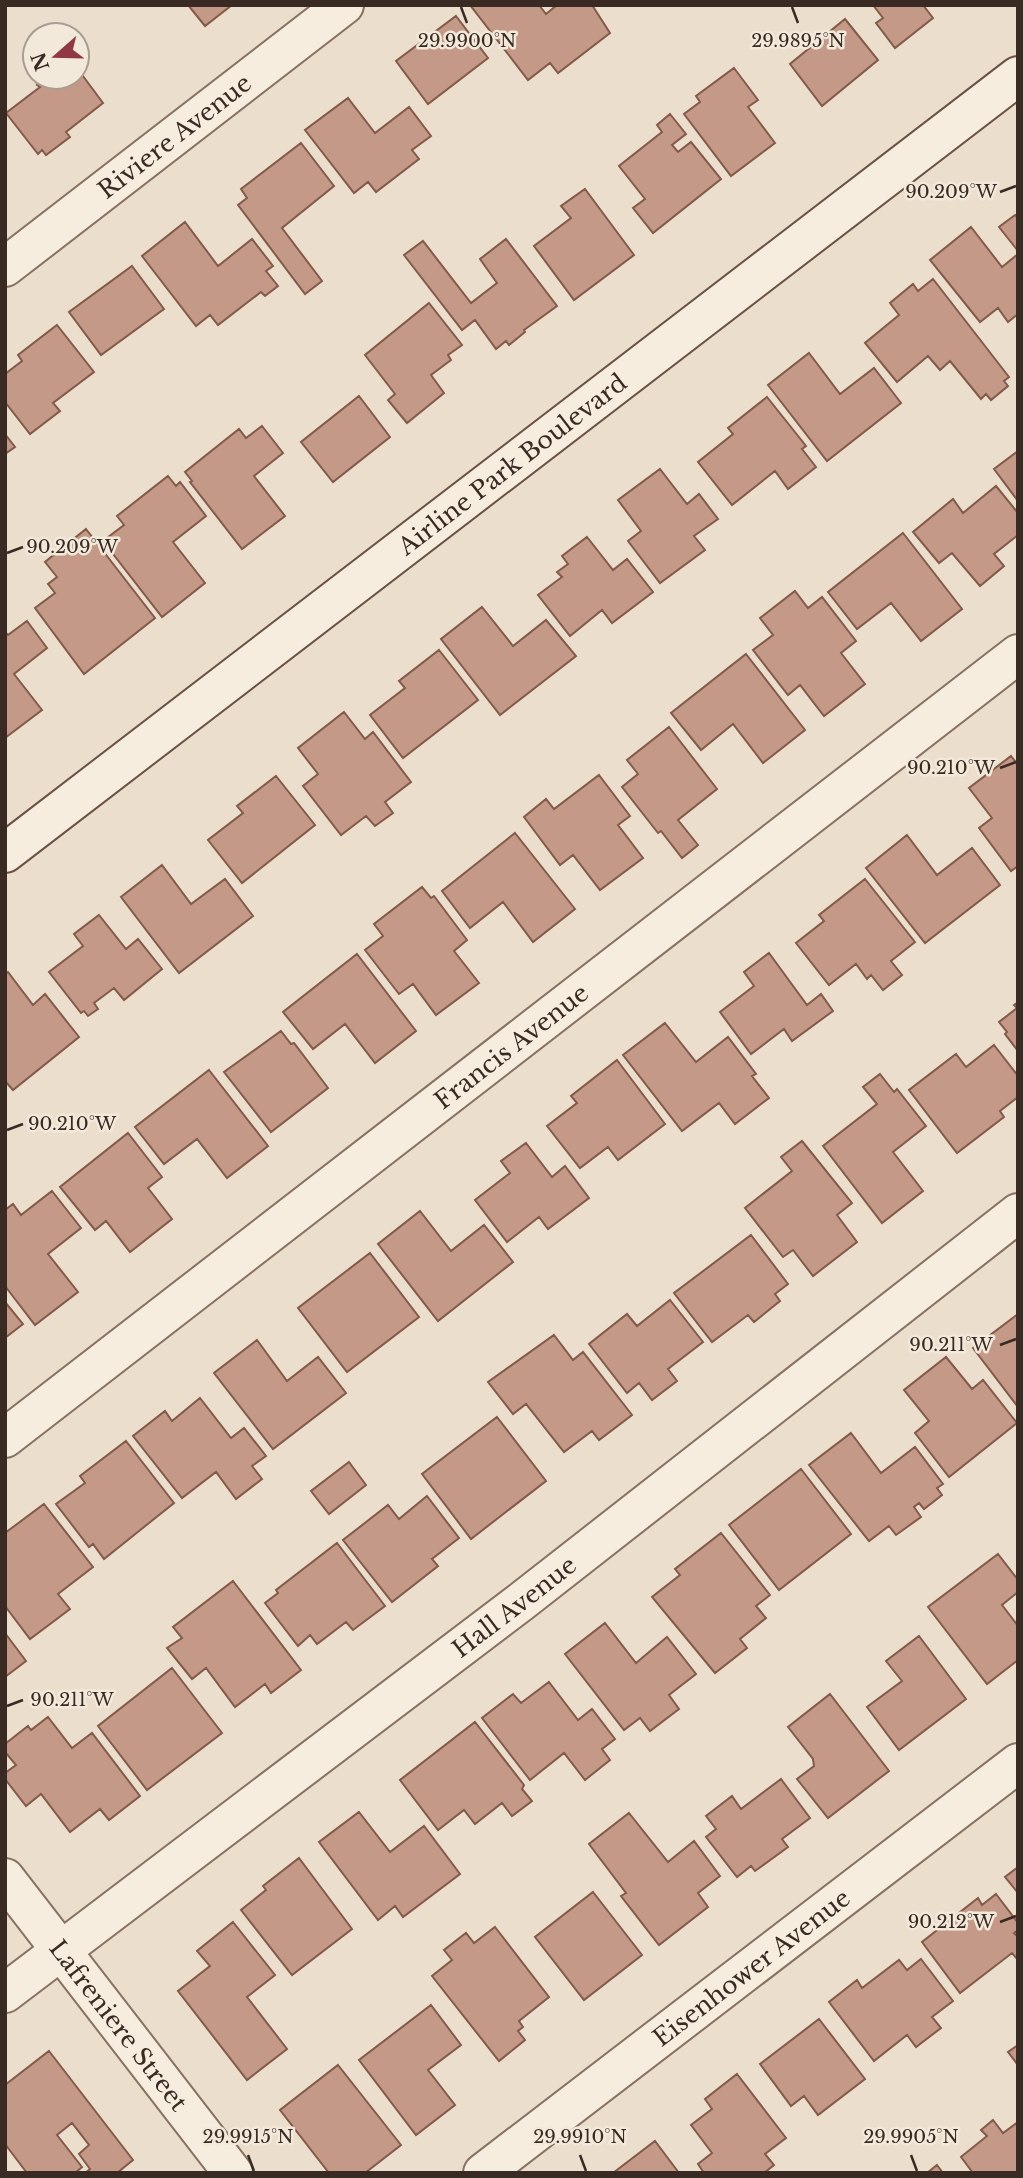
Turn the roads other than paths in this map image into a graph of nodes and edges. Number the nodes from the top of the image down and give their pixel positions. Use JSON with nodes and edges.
{"nodes":[{"id":1,"x":344,"y":5,"type":"edge"},
{"id":2,"x":1018,"y":76,"type":"edge"},
{"id":3,"x":5,"y":267,"type":"edge"},
{"id":4,"x":1018,"y":654,"type":"edge"},
{"id":5,"x":5,"y":852,"type":"edge"},
{"id":6,"x":1018,"y":1213,"type":"edge"},
{"id":7,"x":5,"y":1438,"type":"edge"},
{"id":8,"x":1018,"y":1763,"type":"edge"},
{"id":9,"x":5,"y":1878,"type":"edge"},
{"id":10,"x":61,"y":1950,"type":"junction"},
{"id":11,"x":5,"y":1993,"type":"edge"},
{"id":12,"x":233,"y":2173,"type":"edge"},
{"id":13,"x":483,"y":2173,"type":"edge"}],
"edges":[{"from":1,"to":3,"type":"street","name":"Riviere Avenue"},
{"from":2,"to":5,"type":"street","name":"Airline Park Boulevard"},
{"from":4,"to":7,"type":"street","name":"Francis Avenue"},
{"from":6,"to":10,"type":"street","name":"Hall Avenue"},
{"from":8,"to":13,"type":"street","name":"Eisenhower Avenue"},
{"from":9,"to":10,"type":"street","name":"Lafreniere Street"},
{"from":10,"to":11,"type":"street","name":"Hall Avenue"},
{"from":10,"to":12,"type":"street","name":"Lafreniere Street"}]}
